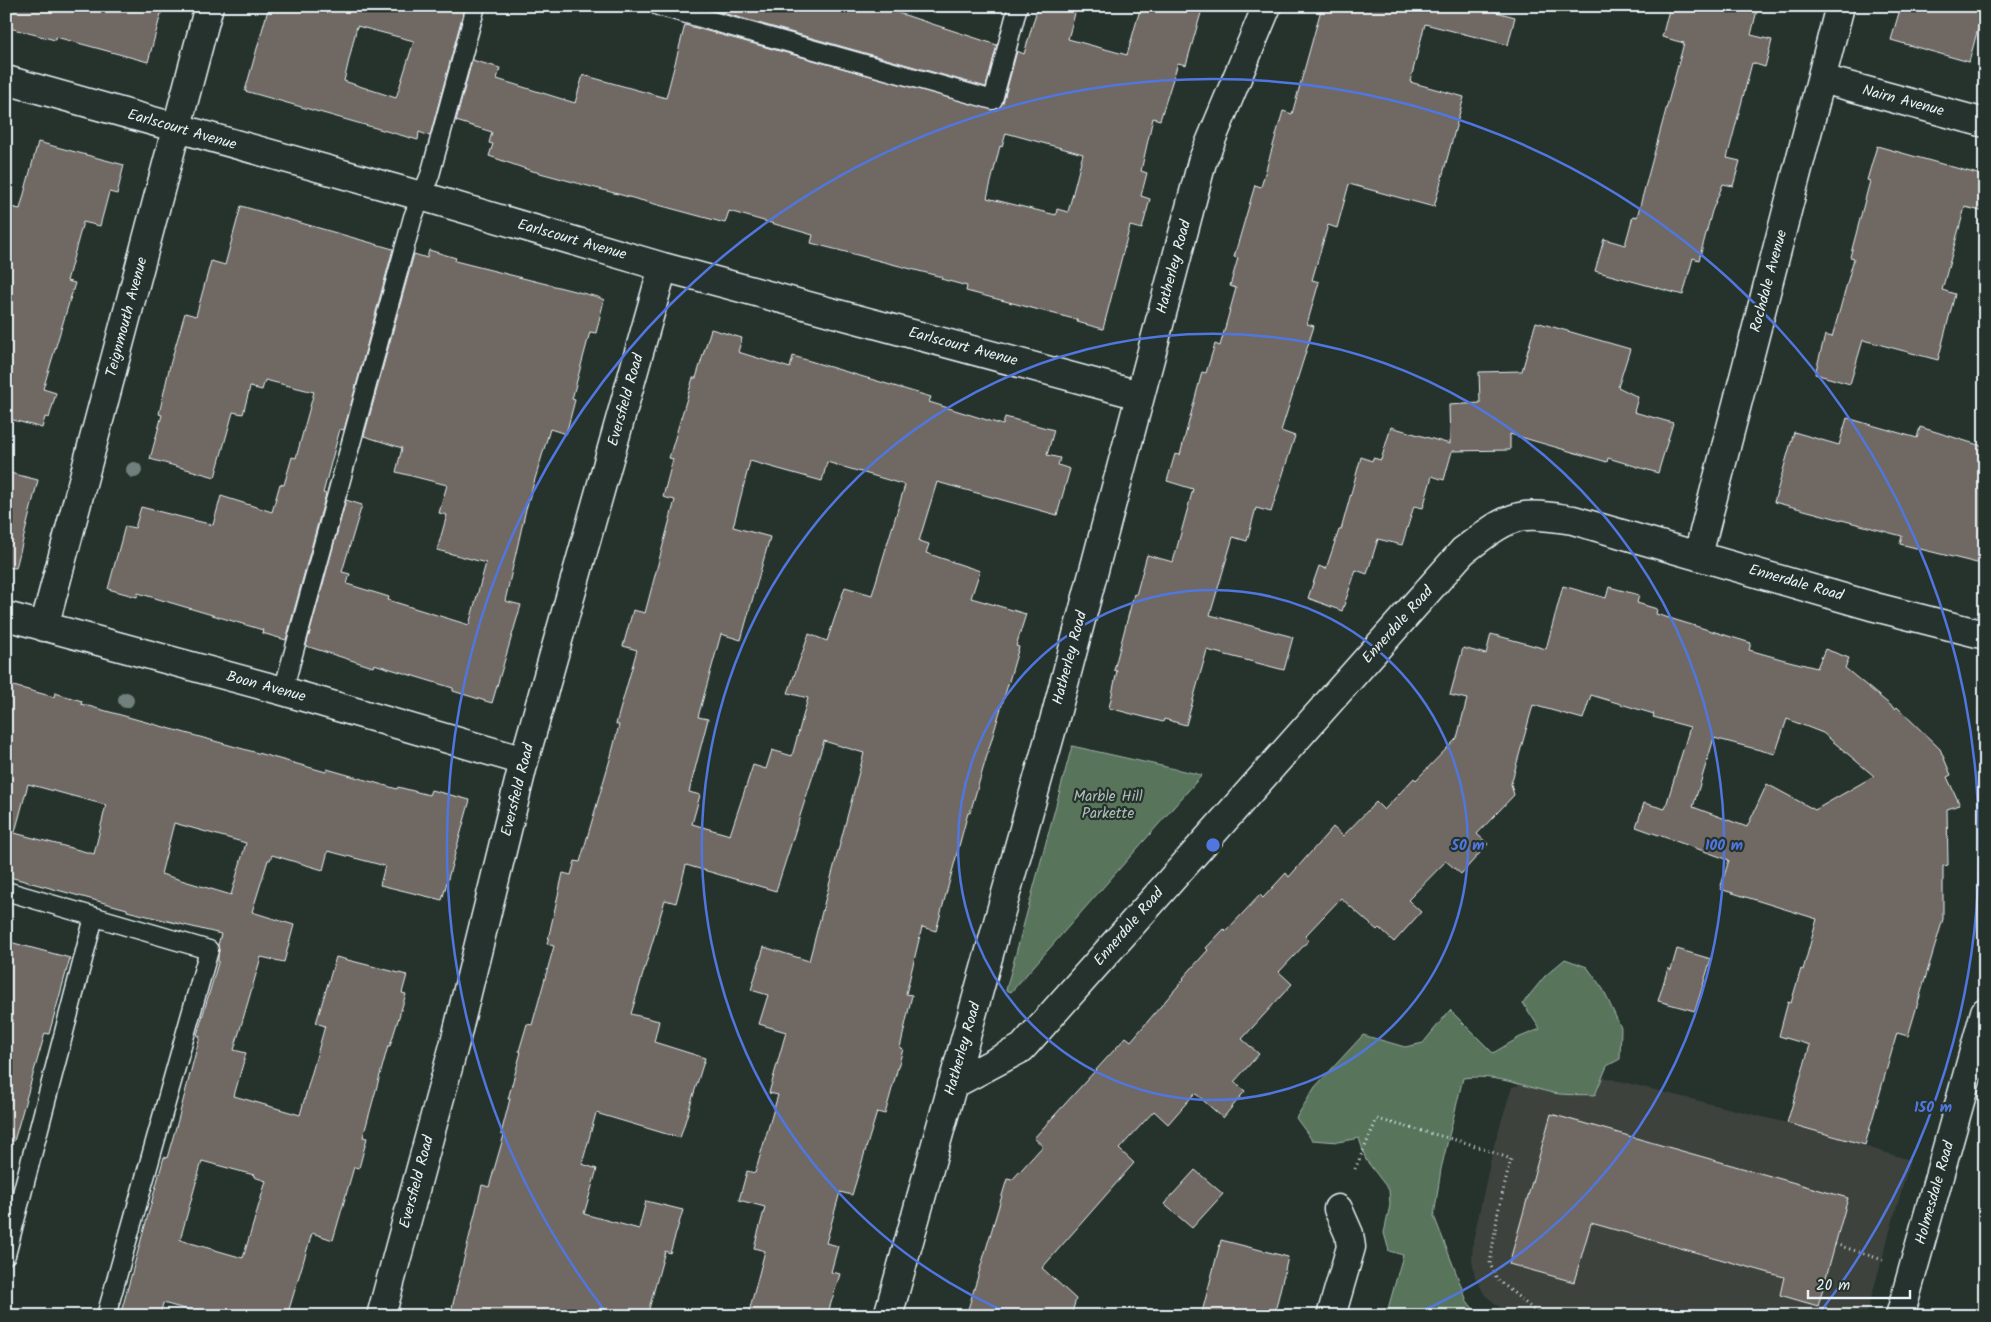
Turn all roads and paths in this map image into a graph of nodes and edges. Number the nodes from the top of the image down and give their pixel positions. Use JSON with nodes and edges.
{"nodes":[{"id":1,"x":210,"y":6,"type":"edge"},
{"id":2,"x":476,"y":6,"type":"edge"},
{"id":3,"x":658,"y":6,"type":"edge"},
{"id":4,"x":1018,"y":6,"type":"edge"},
{"id":5,"x":1266,"y":6,"type":"edge"},
{"id":6,"x":1840,"y":6,"type":"edge"},
{"id":7,"x":1822,"y":79,"type":"junction"},
{"id":8,"x":6,"y":80,"type":"edge"},
{"id":9,"x":1985,"y":123,"type":"edge"},
{"id":10,"x":176,"y":129,"type":"junction"},
{"id":11,"x":421,"y":196,"type":"junction"},
{"id":12,"x":663,"y":266,"type":"junction"},
{"id":13,"x":1139,"y":396,"type":"junction"},
{"id":14,"x":1698,"y":554,"type":"junction"},
{"id":15,"x":7,"y":618,"type":"edge"},
{"id":16,"x":44,"y":627,"type":"junction"},
{"id":17,"x":1985,"y":635,"type":"edge"},
{"id":18,"x":283,"y":691,"type":"junction"},
{"id":19,"x":524,"y":761,"type":"junction"},
{"id":20,"x":6,"y":891,"type":"edge"},
{"id":21,"x":94,"y":917,"type":"junction"},
{"id":22,"x":1985,"y":1012,"type":"edge"},
{"id":23,"x":952,"y":1085,"type":"junction"},
{"id":24,"x":1355,"y":1169,"type":"dead end"},
{"id":25,"x":1338,"y":1209,"type":"dead end"},
{"id":26,"x":1835,"y":1244,"type":"dead end"},
{"id":27,"x":6,"y":1255,"type":"edge"},
{"id":28,"x":1889,"y":1262,"type":"dead end"},
{"id":29,"x":106,"y":1316,"type":"edge"},
{"id":30,"x":381,"y":1316,"type":"edge"},
{"id":31,"x":888,"y":1316,"type":"edge"},
{"id":32,"x":1331,"y":1316,"type":"edge"},
{"id":33,"x":1541,"y":1316,"type":"edge"},
{"id":34,"x":1900,"y":1316,"type":"edge"}],
"edges":[{"from":1,"to":10,"type":"street","name":"Teignmouth Avenue"},
{"from":2,"to":11,"type":"lane"},
{"from":3,"to":4,"type":"lane"},
{"from":5,"to":13,"type":"street","name":"Hatherley Road"},
{"from":6,"to":7,"type":"street","name":"Rochdale Avenue"},
{"from":7,"to":9,"type":"street","name":"Nairn Avenue"},
{"from":7,"to":14,"type":"street","name":"Rochdale Avenue"},
{"from":8,"to":10,"type":"street","name":"Earlscourt Avenue"},
{"from":10,"to":11,"type":"street","name":"Earlscourt Avenue"},
{"from":10,"to":16,"type":"street","name":"Teignmouth Avenue"},
{"from":11,"to":12,"type":"street","name":"Earlscourt Avenue"},
{"from":11,"to":18,"type":"lane"},
{"from":12,"to":13,"type":"street","name":"Earlscourt Avenue"},
{"from":12,"to":19,"type":"street","name":"Eversfield Road"},
{"from":13,"to":23,"type":"street","name":"Hatherley Road"},
{"from":14,"to":17,"type":"street","name":"Ennerdale Road"},
{"from":14,"to":23,"type":"street","name":"Ennerdale Road"},
{"from":15,"to":16,"type":"street","name":"Boon Avenue"},
{"from":16,"to":18,"type":"street","name":"Boon Avenue"},
{"from":18,"to":19,"type":"street","name":"Boon Avenue"},
{"from":19,"to":30,"type":"street","name":"Eversfield Road"},
{"from":20,"to":21,"type":"lane"},
{"from":21,"to":27,"type":"lane"},
{"from":21,"to":29,"type":"lane"},
{"from":22,"to":34,"type":"street","name":"Holmesdale Road"},
{"from":23,"to":31,"type":"street","name":"Hatherley Road"},
{"from":24,"to":33,"type":"path"},
{"from":25,"to":32,"type":"street"},
{"from":26,"to":28,"type":"path"}]}
